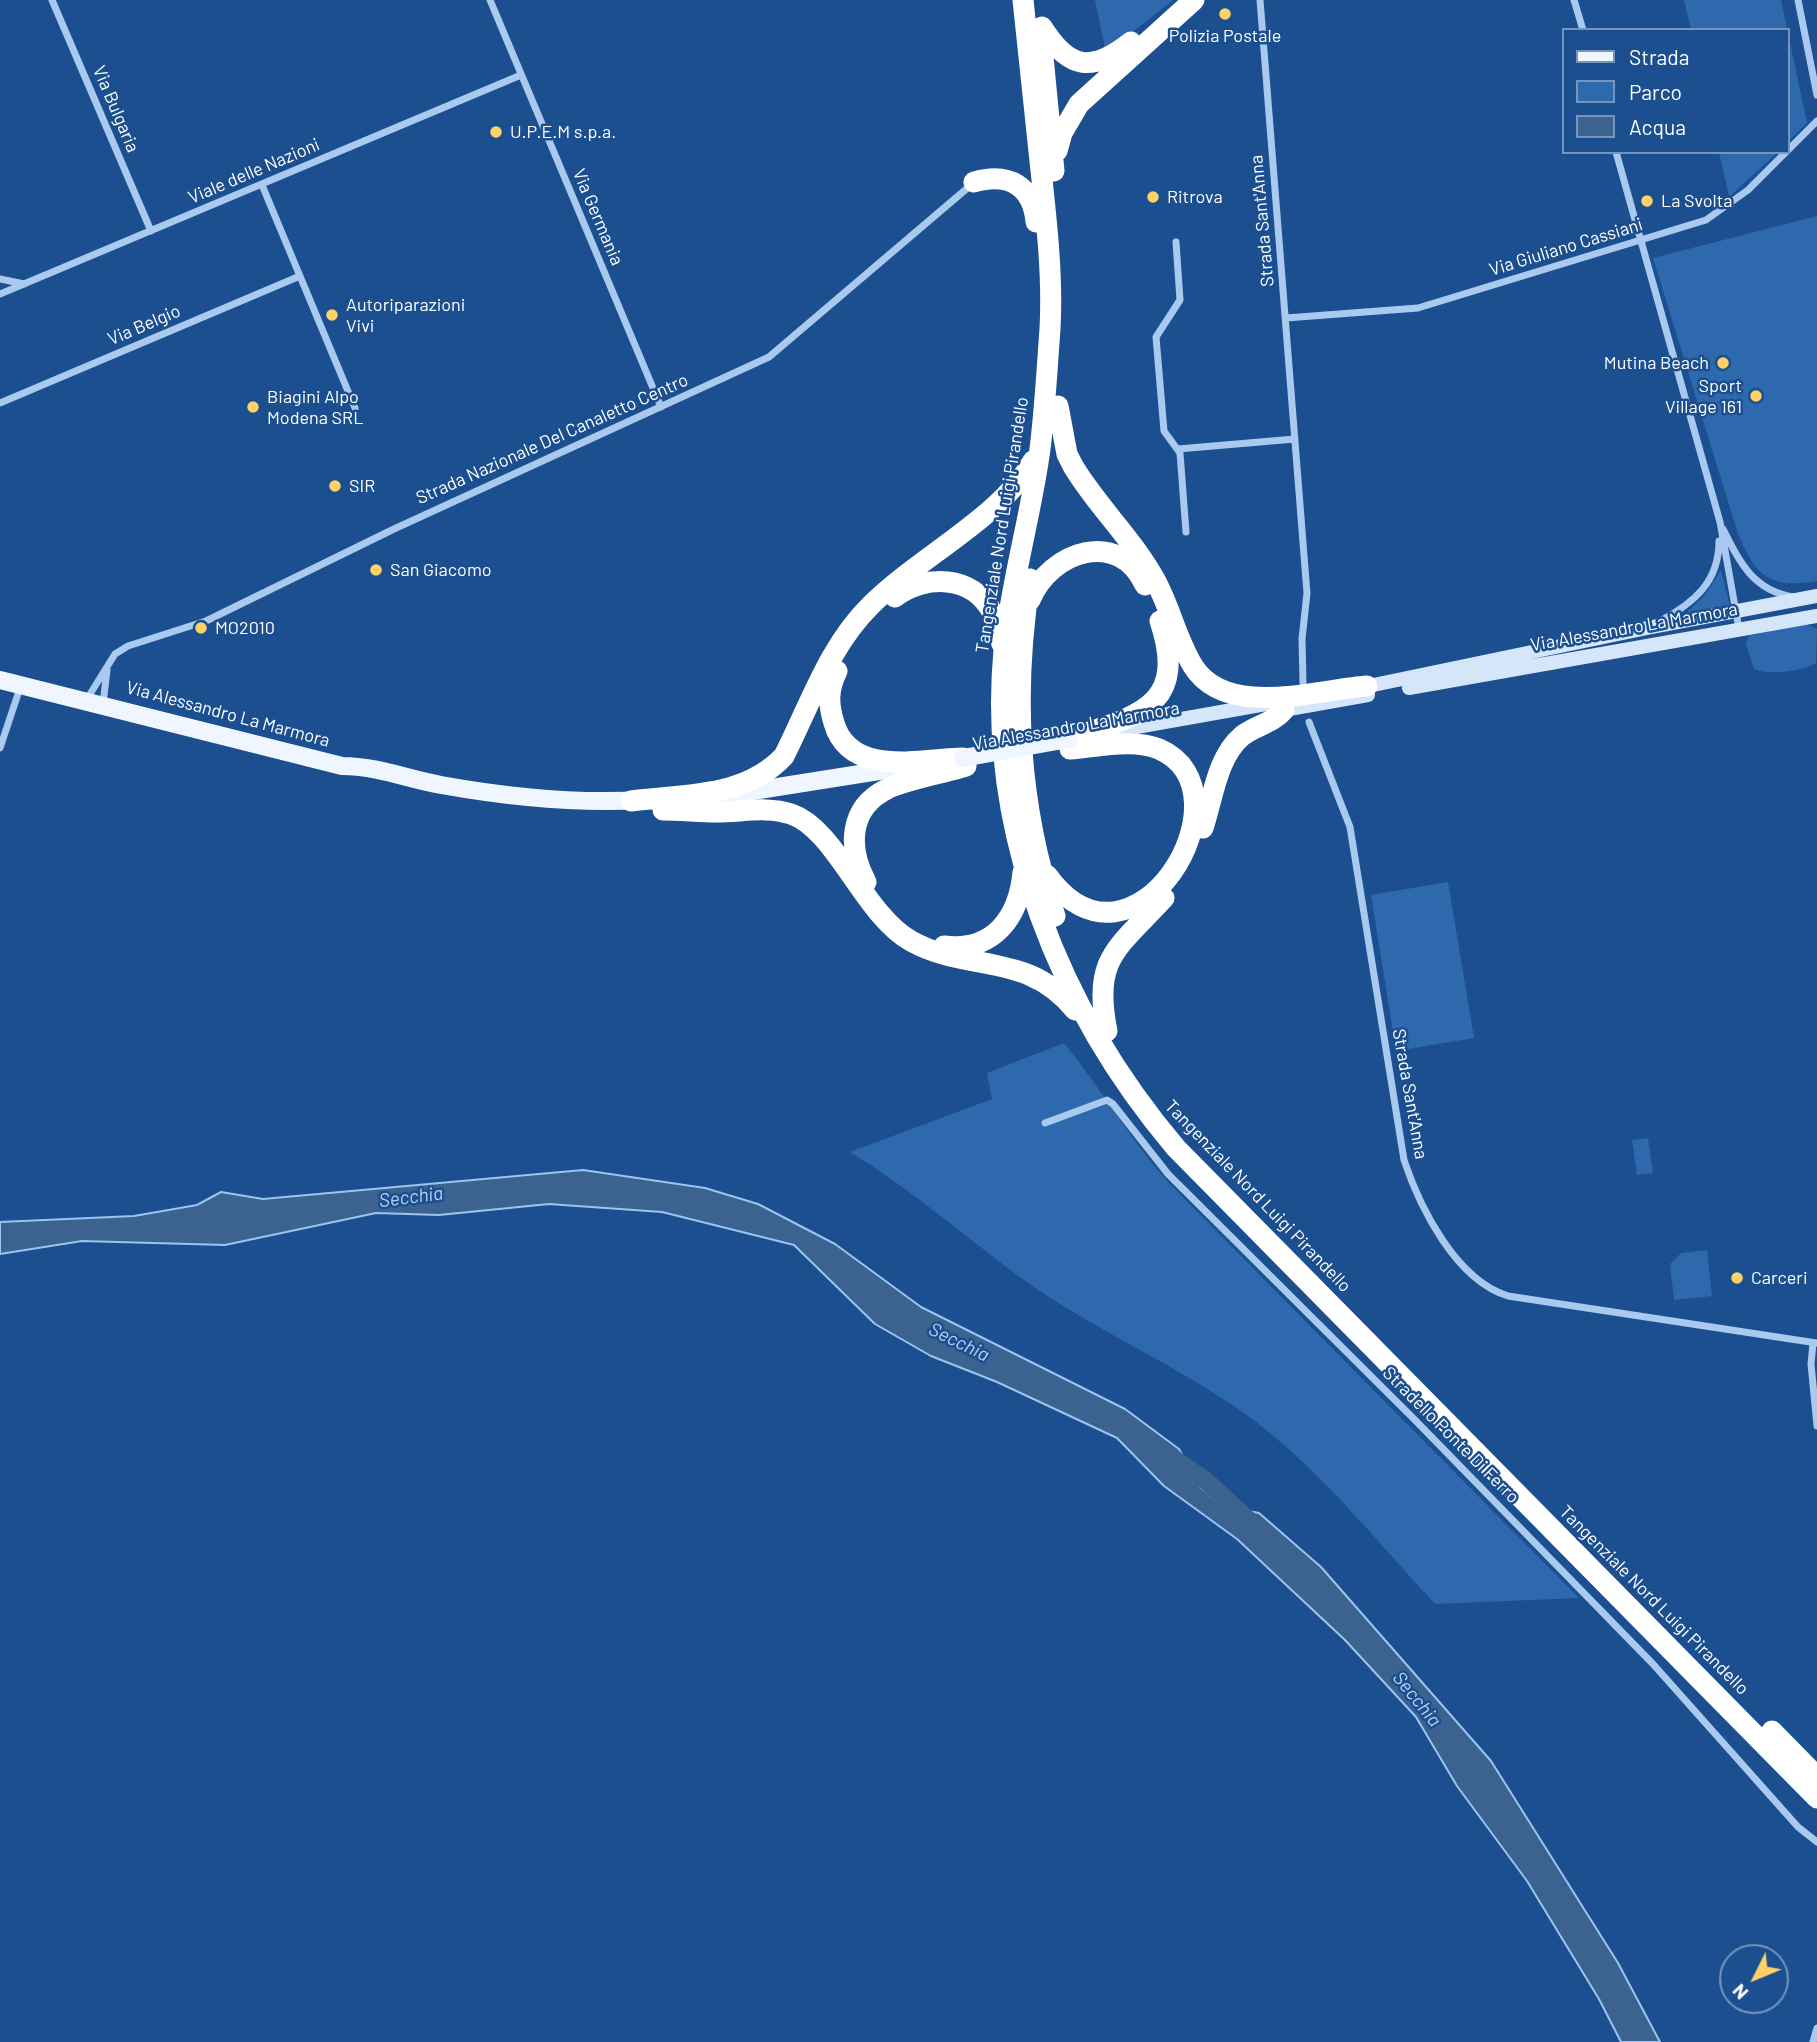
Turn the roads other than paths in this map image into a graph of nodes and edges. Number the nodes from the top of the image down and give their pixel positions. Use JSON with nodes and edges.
{"nodes":[{"id":1,"x":52,"y":0,"type":"edge"},
{"id":2,"x":489,"y":0,"type":"edge"},
{"id":3,"x":1023,"y":0,"type":"edge"},
{"id":4,"x":1037,"y":0,"type":"edge"},
{"id":5,"x":1185,"y":0,"type":"edge"},
{"id":6,"x":1194,"y":0,"type":"edge"},
{"id":7,"x":1260,"y":0,"type":"edge"},
{"id":8,"x":1574,"y":0,"type":"edge"},
{"id":9,"x":1798,"y":0,"type":"edge"},
{"id":10,"x":1040,"y":22,"type":"junction"},
{"id":11,"x":1582,"y":28,"type":"edge"},
{"id":12,"x":521,"y":75,"type":"junction"},
{"id":13,"x":1817,"y":95,"type":"edge"},
{"id":14,"x":1817,"y":121,"type":"edge"},
{"id":15,"x":1044,"y":128,"type":"junction"},
{"id":16,"x":1789,"y":151,"type":"edge"},
{"id":17,"x":1617,"y":154,"type":"edge"},
{"id":18,"x":1786,"y":154,"type":"edge"},
{"id":19,"x":1053,"y":163,"type":"junction"},
{"id":20,"x":974,"y":182,"type":"joint"},
{"id":21,"x":262,"y":185,"type":"junction"},
{"id":22,"x":151,"y":230,"type":"junction"},
{"id":23,"x":1176,"y":242,"type":"dead end"},
{"id":24,"x":1641,"y":242,"type":"junction"},
{"id":25,"x":300,"y":276,"type":"junction"},
{"id":26,"x":0,"y":279,"type":"edge"},
{"id":27,"x":24,"y":284,"type":"junction"},
{"id":28,"x":1049,"y":287,"type":"junction"},
{"id":29,"x":0,"y":294,"type":"edge"},
{"id":30,"x":1286,"y":318,"type":"junction"},
{"id":31,"x":0,"y":403,"type":"edge"},
{"id":32,"x":1058,"y":406,"type":"junction"},
{"id":33,"x":661,"y":407,"type":"junction"},
{"id":34,"x":355,"y":408,"type":"dead end"},
{"id":35,"x":1295,"y":439,"type":"junction"},
{"id":36,"x":1178,"y":449,"type":"junction"},
{"id":37,"x":1040,"y":450,"type":"junction"},
{"id":38,"x":1720,"y":522,"type":"junction"},
{"id":39,"x":1186,"y":532,"type":"dead end"},
{"id":40,"x":1810,"y":598,"type":"edge"},
{"id":41,"x":1735,"y":612,"type":"junction"},
{"id":42,"x":1025,"y":615,"type":"junction"},
{"id":43,"x":1817,"y":615,"type":"edge"},
{"id":44,"x":1647,"y":628,"type":"junction"},
{"id":45,"x":1739,"y":630,"type":"junction"},
{"id":46,"x":1004,"y":651,"type":"junction"},
{"id":47,"x":108,"y":665,"type":"junction"},
{"id":48,"x":0,"y":680,"type":"edge"},
{"id":49,"x":1303,"y":683,"type":"dead end"},
{"id":50,"x":21,"y":684,"type":"junction"},
{"id":51,"x":1367,"y":686,"type":"junction"},
{"id":52,"x":95,"y":702,"type":"junction"},
{"id":53,"x":1284,"y":710,"type":"junction"},
{"id":54,"x":1309,"y":722,"type":"dead end"},
{"id":55,"x":1069,"y":744,"type":"junction"},
{"id":56,"x":0,"y":748,"type":"edge"},
{"id":57,"x":964,"y":762,"type":"junction"},
{"id":58,"x":342,"y":766,"type":"junction"},
{"id":59,"x":631,"y":801,"type":"junction"},
{"id":60,"x":663,"y":810,"type":"junction"},
{"id":61,"x":1031,"y":864,"type":"junction"},
{"id":62,"x":1102,"y":1035,"type":"junction"},
{"id":63,"x":1045,"y":1123,"type":"dead end"},
{"id":64,"x":1815,"y":1343,"type":"edge"},
{"id":65,"x":1817,"y":1426,"type":"edge"},
{"id":66,"x":1817,"y":1777,"type":"edge"},
{"id":67,"x":1817,"y":1798,"type":"edge"},
{"id":68,"x":1817,"y":1842,"type":"edge"},
{"id":69,"x":1817,"y":2028,"type":"edge"},
{"id":70,"x":1814,"y":2042,"type":"edge"}],
"edges":[{"from":1,"to":22,"type":"street","name":"Via Bulgaria"},
{"from":2,"to":12,"type":"street","name":"Via Germania"},
{"from":3,"to":15,"type":"highway"},
{"from":4,"to":10,"type":"highway"},
{"from":5,"to":10,"type":"highway"},
{"from":6,"to":19,"type":"highway"},
{"from":7,"to":30,"type":"street","name":"Strada Sant'Anna"},
{"from":8,"to":11,"type":"street"},
{"from":9,"to":13,"type":"street"},
{"from":10,"to":15,"type":"highway"},
{"from":12,"to":21,"type":"street","name":"Viale delle Nazioni"},
{"from":12,"to":33,"type":"street","name":"Via Germania"},
{"from":14,"to":16,"type":"street","name":"Via Giuliano Cassiani"},
{"from":15,"to":19,"type":"highway","name":"Tangenziale Nord Luigi Pirandello"},
{"from":15,"to":28,"type":"highway","name":"Tangenziale Nord Luigi Pirandello"},
{"from":17,"to":24,"type":"street"},
{"from":18,"to":24,"type":"street","name":"Via Giuliano Cassiani"},
{"from":19,"to":32,"type":"highway","name":"Tangenziale Nord Luigi Pirandello"},
{"from":20,"to":28,"type":"highway"},
{"from":20,"to":33,"type":"street","name":"Strada Nazionale Del Canaletto Centro"},
{"from":21,"to":22,"type":"street","name":"Viale delle Nazioni"},
{"from":21,"to":25,"type":"street"},
{"from":22,"to":27,"type":"street","name":"Viale delle Nazioni"},
{"from":23,"to":36,"type":"street"},
{"from":24,"to":30,"type":"street","name":"Via Giuliano Cassiani"},
{"from":24,"to":38,"type":"street"},
{"from":25,"to":31,"type":"street","name":"Via Belgio"},
{"from":25,"to":34,"type":"street"},
{"from":26,"to":27,"type":"street"},
{"from":27,"to":29,"type":"street","name":"Viale delle Nazioni"},
{"from":28,"to":37,"type":"highway","name":"Tangenziale Nord Luigi Pirandello"},
{"from":30,"to":35,"type":"street","name":"Strada Sant'Anna"},
{"from":32,"to":42,"type":"highway","name":"Tangenziale Nord Luigi Pirandello"},
{"from":32,"to":51,"type":"highway"},
{"from":33,"to":47,"type":"street","name":"Strada Nazionale Del Canaletto Centro"},
{"from":35,"to":36,"type":"street"},
{"from":35,"to":49,"type":"street","name":"Strada Sant'Anna"},
{"from":36,"to":39,"type":"street"},
{"from":37,"to":46,"type":"highway","name":"Tangenziale Nord Luigi Pirandello"},
{"from":37,"to":59,"type":"highway"},
{"from":38,"to":40,"type":"street"},
{"from":38,"to":41,"type":"street"},
{"from":38,"to":44,"type":"street"},
{"from":40,"to":41,"type":"main road","name":"Via Alessandro La Marmora"},
{"from":41,"to":44,"type":"main road","name":"Via Alessandro La Marmora"},
{"from":41,"to":45,"type":"street"},
{"from":42,"to":55,"type":"highway"},
{"from":42,"to":61,"type":"highway","name":"Tangenziale Nord Luigi Pirandello"},
{"from":43,"to":45,"type":"main road","name":"Via Alessandro La Marmora"},
{"from":44,"to":51,"type":"main road","name":"Via Alessandro La Marmora"},
{"from":45,"to":53,"type":"main road","name":"Via Alessandro La Marmora"},
{"from":46,"to":57,"type":"highway"},
{"from":46,"to":61,"type":"highway","name":"Tangenziale Nord Luigi Pirandello"},
{"from":47,"to":52,"type":"street"},
{"from":47,"to":52,"type":"street","name":"Strada Nazionale Del Canaletto Centro"},
{"from":48,"to":50,"type":"main road","name":"Via Alessandro La Marmora"},
{"from":50,"to":52,"type":"main road","name":"Via Alessandro La Marmora"},
{"from":50,"to":56,"type":"street"},
{"from":51,"to":55,"type":"main road","name":"Via Alessandro La Marmora"},
{"from":52,"to":58,"type":"main road","name":"Via Alessandro La Marmora"},
{"from":53,"to":55,"type":"main road","name":"Via Alessandro La Marmora"},
{"from":53,"to":62,"type":"highway"},
{"from":54,"to":64,"type":"street","name":"Strada Sant'Anna"},
{"from":55,"to":57,"type":"main road","name":"Via Alessandro La Marmora","bridge":true},
{"from":55,"to":61,"type":"highway"},
{"from":57,"to":59,"type":"main road","name":"Via Alessandro La Marmora"},
{"from":57,"to":60,"type":"main road","name":"Via Alessandro La Marmora"},
{"from":57,"to":61,"type":"highway"},
{"from":58,"to":59,"type":"main road","name":"Via Alessandro La Marmora"},
{"from":58,"to":60,"type":"main road","name":"Via Alessandro La Marmora"},
{"from":60,"to":62,"type":"highway"},
{"from":61,"to":62,"type":"highway","name":"Tangenziale Nord Luigi Pirandello"},
{"from":62,"to":66,"type":"highway","name":"Tangenziale Nord Luigi Pirandello"},
{"from":62,"to":67,"type":"highway","name":"Tangenziale Nord Luigi Pirandello"},
{"from":63,"to":68,"type":"street","name":"Stradello Ponte Di Ferro"},
{"from":64,"to":65,"type":"street"},
{"from":69,"to":70,"type":"street"}]}
